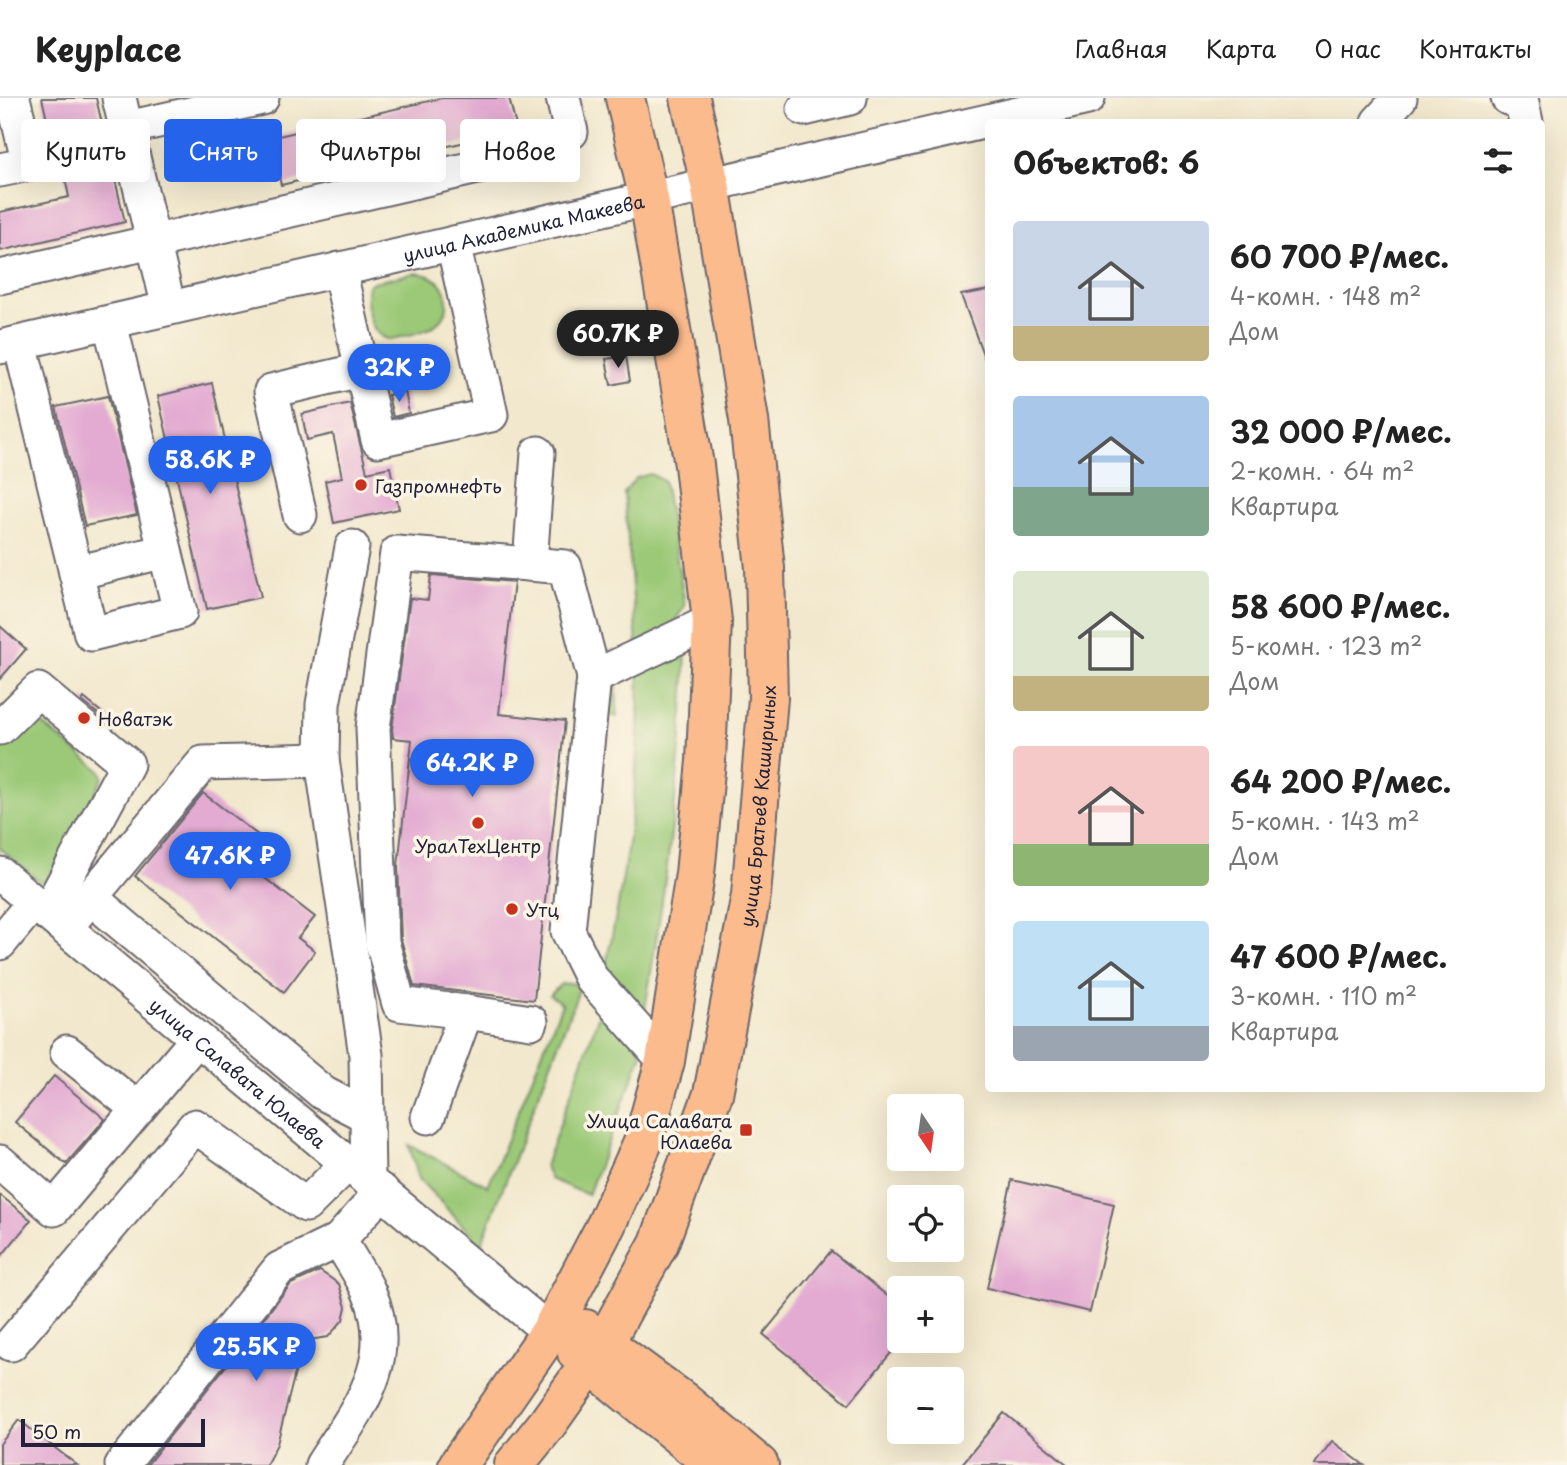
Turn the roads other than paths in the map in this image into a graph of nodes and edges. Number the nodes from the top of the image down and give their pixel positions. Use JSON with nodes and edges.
{"nodes":[{"id":1,"x":13,"y":98,"type":"edge"},
{"id":2,"x":262,"y":98,"type":"edge"},
{"id":3,"x":564,"y":98,"type":"edge"},
{"id":4,"x":625,"y":98,"type":"edge"},
{"id":5,"x":690,"y":98,"type":"edge"},
{"id":6,"x":850,"y":98,"type":"edge"},
{"id":7,"x":1400,"y":98,"type":"edge"},
{"id":8,"x":1508,"y":98,"type":"edge"},
{"id":9,"x":804,"y":108,"type":"dead end"},
{"id":10,"x":997,"y":108,"type":"edge"},
{"id":11,"x":1075,"y":108,"type":"edge"},
{"id":12,"x":123,"y":113,"type":"edge"},
{"id":13,"x":568,"y":119,"type":"edge"},
{"id":14,"x":1381,"y":119,"type":"edge"},
{"id":15,"x":1525,"y":119,"type":"edge"},
{"id":16,"x":0,"y":170,"type":"edge"},
{"id":17,"x":460,"y":171,"type":"edge"},
{"id":18,"x":710,"y":184,"type":"junction"},
{"id":19,"x":649,"y":198,"type":"junction"},
{"id":20,"x":153,"y":242,"type":"junction"},
{"id":21,"x":453,"y":243,"type":"junction"},
{"id":22,"x":338,"y":269,"type":"junction"},
{"id":23,"x":0,"y":277,"type":"edge"},
{"id":24,"x":169,"y":308,"type":"junction"},
{"id":25,"x":110,"y":323,"type":"junction"},
{"id":26,"x":10,"y":345,"type":"edge"},
{"id":27,"x":361,"y":370,"type":"junction"},
{"id":28,"x":538,"y":453,"type":"dead end"},
{"id":29,"x":300,"y":515,"type":"dead end"},
{"id":30,"x":352,"y":547,"type":"dead end"},
{"id":31,"x":165,"y":551,"type":"junction"},
{"id":32,"x":530,"y":564,"type":"junction"},
{"id":33,"x":76,"y":573,"type":"junction"},
{"id":34,"x":712,"y":621,"type":"junction"},
{"id":35,"x":594,"y":677,"type":"junction"},
{"id":36,"x":0,"y":728,"type":"edge"},
{"id":37,"x":322,"y":760,"type":"junction"},
{"id":38,"x":0,"y":874,"type":"edge"},
{"id":39,"x":91,"y":898,"type":"junction"},
{"id":40,"x":49,"y":914,"type":"junction"},
{"id":41,"x":0,"y":943,"type":"edge"},
{"id":42,"x":466,"y":1012,"type":"junction"},
{"id":43,"x":531,"y":1022,"type":"dead end"},
{"id":44,"x":197,"y":1039,"type":"junction"},
{"id":45,"x":67,"y":1052,"type":"dead end"},
{"id":46,"x":665,"y":1061,"type":"junction"},
{"id":47,"x":138,"y":1109,"type":"junction"},
{"id":48,"x":367,"y":1116,"type":"junction"},
{"id":49,"x":428,"y":1117,"type":"dead end"},
{"id":50,"x":0,"y":1162,"type":"edge"},
{"id":51,"x":366,"y":1179,"type":"junction"},
{"id":52,"x":339,"y":1240,"type":"junction"},
{"id":53,"x":555,"y":1322,"type":"junction"},
{"id":54,"x":10,"y":1344,"type":"dead end"},
{"id":55,"x":597,"y":1352,"type":"junction"},
{"id":56,"x":122,"y":1465,"type":"edge"},
{"id":57,"x":322,"y":1465,"type":"edge"},
{"id":58,"x":458,"y":1465,"type":"edge"},
{"id":59,"x":514,"y":1465,"type":"edge"},
{"id":60,"x":715,"y":1465,"type":"edge"},
{"id":61,"x":759,"y":1465,"type":"edge"}],
"edges":[{"from":1,"to":16,"type":"street"},
{"from":2,"to":12,"type":"street"},
{"from":3,"to":13,"type":"street"},
{"from":4,"to":19,"type":"main road"},
{"from":5,"to":18,"type":"main road","name":"улица Братьев Кашириных"},
{"from":6,"to":9,"type":"street"},
{"from":7,"to":14,"type":"street"},
{"from":8,"to":15,"type":"street"},
{"from":10,"to":11,"type":"street","name":"улица Академика Макеева"},
{"from":10,"to":18,"type":"street","name":"улица Академика Макеева"},
{"from":12,"to":20,"type":"street"},
{"from":17,"to":20,"type":"street"},
{"from":18,"to":19,"type":"street","name":"улица Академика Макеева"},
{"from":18,"to":55,"type":"main road","name":"улица Братьев Кашириных"},
{"from":19,"to":21,"type":"street","name":"улица Академика Макеева"},
{"from":19,"to":34,"type":"main road"},
{"from":20,"to":23,"type":"street"},
{"from":20,"to":24,"type":"street"},
{"from":21,"to":22,"type":"street","name":"улица Академика Макеева"},
{"from":21,"to":27,"type":"street"},
{"from":22,"to":24,"type":"street","name":"улица Академика Макеева"},
{"from":22,"to":27,"type":"street"},
{"from":24,"to":25,"type":"street","name":"улица Академика Макеева"},
{"from":25,"to":26,"type":"street","name":"улица Академика Макеева"},
{"from":25,"to":31,"type":"street"},
{"from":26,"to":33,"type":"street"},
{"from":27,"to":29,"type":"street"},
{"from":28,"to":32,"type":"street"},
{"from":30,"to":37,"type":"street"},
{"from":31,"to":33,"type":"street"},
{"from":31,"to":33,"type":"street"},
{"from":32,"to":35,"type":"street"},
{"from":32,"to":42,"type":"street"},
{"from":34,"to":35,"type":"street"},
{"from":34,"to":46,"type":"main road"},
{"from":35,"to":46,"type":"street"},
{"from":36,"to":40,"type":"street"},
{"from":37,"to":39,"type":"street"},
{"from":37,"to":48,"type":"street"},
{"from":38,"to":40,"type":"street","name":"улица Салавата Юлаева"},
{"from":39,"to":40,"type":"street"},
{"from":39,"to":48,"type":"street"},
{"from":40,"to":41,"type":"street"},
{"from":40,"to":44,"type":"street","name":"улица Салавата Юлаева"},
{"from":42,"to":43,"type":"street"},
{"from":42,"to":49,"type":"street"},
{"from":44,"to":47,"type":"street"},
{"from":44,"to":51,"type":"street","name":"улица Салавата Юлаева"},
{"from":45,"to":47,"type":"street"},
{"from":46,"to":53,"type":"main road"},
{"from":47,"to":50,"type":"street"},
{"from":48,"to":51,"type":"street"},
{"from":51,"to":52,"type":"street"},
{"from":51,"to":53,"type":"street","name":"улица Салавата Юлаева"},
{"from":51,"to":54,"type":"street"},
{"from":52,"to":56,"type":"street"},
{"from":52,"to":57,"type":"street"},
{"from":53,"to":55,"type":"main road","name":"улица Салавата Юлаева"},
{"from":53,"to":58,"type":"main road"},
{"from":55,"to":59,"type":"main road","name":"улица Братьев Кашириных"},
{"from":55,"to":60,"type":"main road","name":"улица Салавата Юлаева"},
{"from":55,"to":61,"type":"main road","name":"улица Салавата Юлаева"}]}
